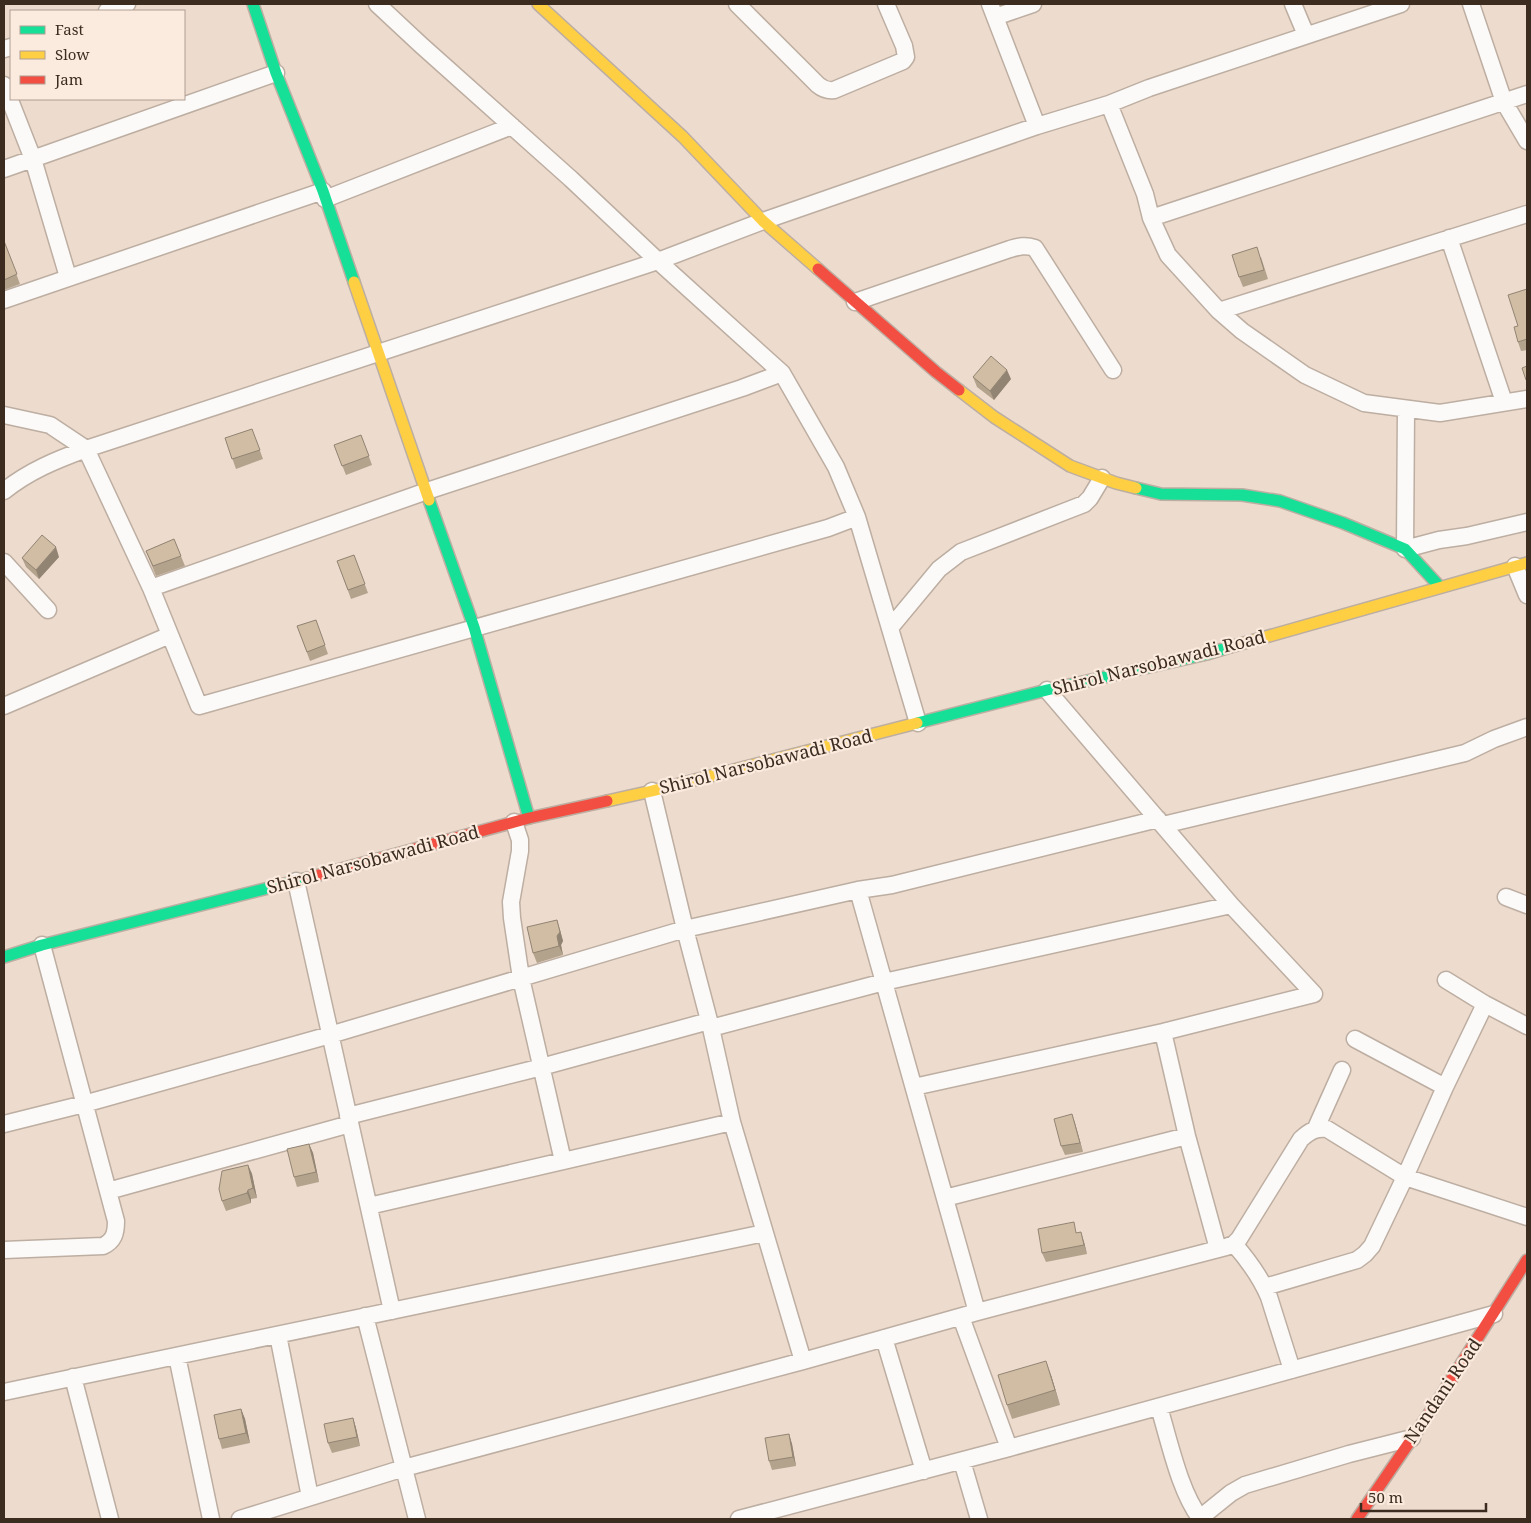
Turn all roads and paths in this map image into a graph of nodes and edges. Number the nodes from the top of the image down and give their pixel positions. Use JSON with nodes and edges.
{"nodes":[{"id":1,"x":128,"y":4,"type":"edge"},
{"id":2,"x":253,"y":4,"type":"edge"},
{"id":3,"x":377,"y":4,"type":"edge"},
{"id":4,"x":538,"y":4,"type":"edge"},
{"id":5,"x":737,"y":4,"type":"edge"},
{"id":6,"x":886,"y":4,"type":"edge"},
{"id":7,"x":1033,"y":4,"type":"edge"},
{"id":8,"x":1293,"y":4,"type":"edge"},
{"id":9,"x":1401,"y":4,"type":"edge"},
{"id":10,"x":1471,"y":4,"type":"edge"},
{"id":11,"x":110,"y":10,"type":"edge"},
{"id":12,"x":993,"y":10,"type":"edge"},
{"id":13,"x":1306,"y":35,"type":"junction"},
{"id":14,"x":276,"y":73,"type":"junction"},
{"id":15,"x":4,"y":85,"type":"edge"},
{"id":16,"x":1527,"y":94,"type":"edge"},
{"id":17,"x":1504,"y":102,"type":"junction"},
{"id":18,"x":1109,"y":104,"type":"junction"},
{"id":19,"x":512,"y":126,"type":"junction"},
{"id":20,"x":1037,"y":126,"type":"junction"},
{"id":21,"x":1527,"y":141,"type":"edge"},
{"id":22,"x":33,"y":159,"type":"junction"},
{"id":23,"x":4,"y":170,"type":"edge"},
{"id":24,"x":324,"y":195,"type":"junction"},
{"id":25,"x":1527,"y":214,"type":"edge"},
{"id":26,"x":1152,"y":218,"type":"junction"},
{"id":27,"x":762,"y":221,"type":"junction"},
{"id":28,"x":1449,"y":238,"type":"junction"},
{"id":29,"x":658,"y":260,"type":"junction"},
{"id":30,"x":68,"y":278,"type":"junction"},
{"id":31,"x":4,"y":300,"type":"edge"},
{"id":32,"x":855,"y":302,"type":"junction"},
{"id":33,"x":1219,"y":311,"type":"junction"},
{"id":34,"x":377,"y":352,"type":"junction"},
{"id":35,"x":1113,"y":370,"type":"dead end"},
{"id":36,"x":782,"y":373,"type":"junction"},
{"id":37,"x":1527,"y":399,"type":"edge"},
{"id":38,"x":1504,"y":402,"type":"junction"},
{"id":39,"x":1406,"y":409,"type":"junction"},
{"id":40,"x":4,"y":415,"type":"edge"},
{"id":41,"x":86,"y":449,"type":"junction"},
{"id":42,"x":1102,"y":478,"type":"junction"},
{"id":43,"x":4,"y":491,"type":"edge"},
{"id":44,"x":427,"y":491,"type":"junction"},
{"id":45,"x":857,"y":517,"type":"junction"},
{"id":46,"x":1527,"y":522,"type":"edge"},
{"id":47,"x":1405,"y":549,"type":"junction"},
{"id":48,"x":4,"y":562,"type":"edge"},
{"id":49,"x":1521,"y":564,"type":"edge"},
{"id":50,"x":1440,"y":587,"type":"junction"},
{"id":51,"x":152,"y":588,"type":"junction"},
{"id":52,"x":1527,"y":595,"type":"edge"},
{"id":53,"x":48,"y":610,"type":"dead end"},
{"id":54,"x":474,"y":627,"type":"junction"},
{"id":55,"x":890,"y":628,"type":"junction"},
{"id":56,"x":170,"y":634,"type":"junction"},
{"id":57,"x":1047,"y":690,"type":"junction"},
{"id":58,"x":4,"y":706,"type":"edge"},
{"id":59,"x":918,"y":723,"type":"junction"},
{"id":60,"x":1527,"y":726,"type":"edge"},
{"id":61,"x":652,"y":791,"type":"junction"},
{"id":62,"x":522,"y":820,"type":"junction"},
{"id":63,"x":1161,"y":822,"type":"junction"},
{"id":64,"x":296,"y":881,"type":"junction"},
{"id":65,"x":858,"y":890,"type":"junction"},
{"id":66,"x":1506,"y":897,"type":"dead end"},
{"id":67,"x":1231,"y":904,"type":"junction"},
{"id":68,"x":1527,"y":905,"type":"edge"},
{"id":69,"x":685,"y":929,"type":"junction"},
{"id":70,"x":42,"y":945,"type":"junction"},
{"id":71,"x":4,"y":957,"type":"edge"},
{"id":72,"x":521,"y":978,"type":"junction"},
{"id":73,"x":1446,"y":980,"type":"dead end"},
{"id":74,"x":884,"y":982,"type":"junction"},
{"id":75,"x":1485,"y":1004,"type":"junction"},
{"id":76,"x":710,"y":1024,"type":"junction"},
{"id":77,"x":1527,"y":1026,"type":"edge"},
{"id":78,"x":1163,"y":1032,"type":"junction"},
{"id":79,"x":330,"y":1035,"type":"junction"},
{"id":80,"x":1355,"y":1039,"type":"dead end"},
{"id":81,"x":542,"y":1066,"type":"junction"},
{"id":82,"x":1342,"y":1070,"type":"dead end"},
{"id":83,"x":1445,"y":1086,"type":"junction"},
{"id":84,"x":914,"y":1087,"type":"junction"},
{"id":85,"x":84,"y":1104,"type":"junction"},
{"id":86,"x":349,"y":1120,"type":"junction"},
{"id":87,"x":732,"y":1122,"type":"junction"},
{"id":88,"x":4,"y":1124,"type":"edge"},
{"id":89,"x":1316,"y":1128,"type":"junction"},
{"id":90,"x":1187,"y":1136,"type":"junction"},
{"id":91,"x":563,"y":1161,"type":"junction"},
{"id":92,"x":1406,"y":1177,"type":"junction"},
{"id":93,"x":108,"y":1191,"type":"junction"},
{"id":94,"x":945,"y":1198,"type":"junction"},
{"id":95,"x":368,"y":1206,"type":"junction"},
{"id":96,"x":1527,"y":1217,"type":"edge"},
{"id":97,"x":764,"y":1232,"type":"junction"},
{"id":98,"x":1234,"y":1244,"type":"junction"},
{"id":99,"x":1218,"y":1249,"type":"junction"},
{"id":100,"x":4,"y":1250,"type":"edge"},
{"id":101,"x":1527,"y":1260,"type":"edge"},
{"id":102,"x":1265,"y":1287,"type":"junction"},
{"id":103,"x":392,"y":1311,"type":"junction"},
{"id":104,"x":978,"y":1312,"type":"junction"},
{"id":105,"x":1494,"y":1314,"type":"junction"},
{"id":106,"x":365,"y":1316,"type":"junction"},
{"id":107,"x":961,"y":1317,"type":"junction"},
{"id":108,"x":278,"y":1335,"type":"junction"},
{"id":109,"x":884,"y":1338,"type":"junction"},
{"id":110,"x":177,"y":1356,"type":"junction"},
{"id":111,"x":804,"y":1361,"type":"junction"},
{"id":112,"x":1292,"y":1370,"type":"junction"},
{"id":113,"x":73,"y":1377,"type":"junction"},
{"id":114,"x":4,"y":1392,"type":"edge"},
{"id":115,"x":1159,"y":1407,"type":"junction"},
{"id":116,"x":1412,"y":1438,"type":"junction"},
{"id":117,"x":1009,"y":1448,"type":"junction"},
{"id":118,"x":962,"y":1461,"type":"junction"},
{"id":119,"x":404,"y":1468,"type":"junction"},
{"id":120,"x":924,"y":1471,"type":"junction"},
{"id":121,"x":310,"y":1498,"type":"junction"},
{"id":122,"x":110,"y":1519,"type":"edge"},
{"id":123,"x":211,"y":1519,"type":"edge"},
{"id":124,"x":240,"y":1519,"type":"edge"},
{"id":125,"x":416,"y":1519,"type":"edge"},
{"id":126,"x":739,"y":1519,"type":"edge"},
{"id":127,"x":979,"y":1519,"type":"edge"},
{"id":128,"x":1200,"y":1519,"type":"edge"},
{"id":129,"x":1356,"y":1519,"type":"edge"}],
"edges":[{"from":1,"to":11,"type":"street"},
{"from":2,"to":14,"type":"street"},
{"from":3,"to":19,"type":"street"},
{"from":4,"to":27,"type":"street"},
{"from":5,"to":6,"type":"street"},
{"from":7,"to":12,"type":"street"},
{"from":8,"to":13,"type":"street"},
{"from":9,"to":13,"type":"street"},
{"from":10,"to":17,"type":"street"},
{"from":12,"to":20,"type":"street"},
{"from":13,"to":18,"type":"street"},
{"from":14,"to":22,"type":"street"},
{"from":14,"to":24,"type":"street"},
{"from":15,"to":22,"type":"street"},
{"from":16,"to":17,"type":"street"},
{"from":17,"to":21,"type":"street"},
{"from":17,"to":26,"type":"street"},
{"from":18,"to":20,"type":"street"},
{"from":18,"to":26,"type":"street"},
{"from":19,"to":24,"type":"street"},
{"from":19,"to":29,"type":"street"},
{"from":20,"to":27,"type":"street"},
{"from":22,"to":23,"type":"street"},
{"from":22,"to":30,"type":"street"},
{"from":24,"to":30,"type":"street"},
{"from":24,"to":34,"type":"street"},
{"from":25,"to":28,"type":"street"},
{"from":26,"to":33,"type":"street"},
{"from":27,"to":29,"type":"street"},
{"from":27,"to":32,"type":"street"},
{"from":28,"to":33,"type":"street"},
{"from":28,"to":38,"type":"street"},
{"from":29,"to":34,"type":"street"},
{"from":29,"to":36,"type":"street"},
{"from":30,"to":31,"type":"street"},
{"from":32,"to":35,"type":"street"},
{"from":32,"to":42,"type":"street"},
{"from":33,"to":39,"type":"street"},
{"from":34,"to":41,"type":"street"},
{"from":34,"to":44,"type":"street"},
{"from":36,"to":44,"type":"street"},
{"from":36,"to":45,"type":"street"},
{"from":37,"to":38,"type":"street"},
{"from":38,"to":39,"type":"street"},
{"from":39,"to":47,"type":"street"},
{"from":40,"to":41,"type":"street"},
{"from":41,"to":43,"type":"street"},
{"from":41,"to":51,"type":"street"},
{"from":42,"to":47,"type":"street"},
{"from":42,"to":55,"type":"street"},
{"from":44,"to":51,"type":"street"},
{"from":44,"to":54,"type":"street"},
{"from":45,"to":54,"type":"street"},
{"from":45,"to":55,"type":"street"},
{"from":46,"to":47,"type":"street"},
{"from":47,"to":50,"type":"street"},
{"from":48,"to":53,"type":"street"},
{"from":49,"to":50,"type":"street","name":"Shirol Narsobawadi Road"},
{"from":49,"to":52,"type":"street"},
{"from":50,"to":57,"type":"street","name":"Shirol Narsobawadi Road"},
{"from":51,"to":56,"type":"street"},
{"from":54,"to":56,"type":"street"},
{"from":54,"to":62,"type":"street"},
{"from":55,"to":59,"type":"street"},
{"from":56,"to":58,"type":"street"},
{"from":57,"to":59,"type":"street","name":"Shirol Narsobawadi Road"},
{"from":57,"to":63,"type":"street"},
{"from":59,"to":61,"type":"street","name":"Shirol Narsobawadi Road"},
{"from":60,"to":63,"type":"street"},
{"from":61,"to":62,"type":"street","name":"Shirol Narsobawadi Road"},
{"from":61,"to":69,"type":"street"},
{"from":62,"to":64,"type":"street","name":"Shirol Narsobawadi Road"},
{"from":62,"to":72,"type":"street"},
{"from":63,"to":65,"type":"street"},
{"from":63,"to":67,"type":"street"},
{"from":64,"to":70,"type":"street","name":"Shirol Narsobawadi Road"},
{"from":64,"to":79,"type":"street"},
{"from":65,"to":69,"type":"street"},
{"from":65,"to":74,"type":"street"},
{"from":66,"to":68,"type":"street"},
{"from":67,"to":74,"type":"street"},
{"from":67,"to":78,"type":"street"},
{"from":69,"to":72,"type":"street"},
{"from":69,"to":76,"type":"street"},
{"from":70,"to":71,"type":"street","name":"Shirol Narsobawadi Road"},
{"from":70,"to":85,"type":"street"},
{"from":72,"to":79,"type":"street"},
{"from":72,"to":81,"type":"street"},
{"from":73,"to":75,"type":"street"},
{"from":74,"to":76,"type":"street"},
{"from":74,"to":84,"type":"street"},
{"from":75,"to":77,"type":"street"},
{"from":75,"to":83,"type":"street"},
{"from":76,"to":81,"type":"street"},
{"from":76,"to":87,"type":"street"},
{"from":78,"to":84,"type":"street"},
{"from":78,"to":90,"type":"street"},
{"from":79,"to":85,"type":"street"},
{"from":79,"to":86,"type":"street"},
{"from":80,"to":83,"type":"street"},
{"from":81,"to":86,"type":"street"},
{"from":81,"to":91,"type":"street"},
{"from":82,"to":89,"type":"street"},
{"from":83,"to":92,"type":"street"},
{"from":84,"to":94,"type":"street"},
{"from":85,"to":88,"type":"street"},
{"from":85,"to":93,"type":"street"},
{"from":86,"to":93,"type":"street"},
{"from":86,"to":95,"type":"street"},
{"from":87,"to":91,"type":"street"},
{"from":87,"to":97,"type":"street"},
{"from":89,"to":92,"type":"street"},
{"from":89,"to":98,"type":"street"},
{"from":90,"to":94,"type":"street"},
{"from":90,"to":99,"type":"street"},
{"from":91,"to":95,"type":"street"},
{"from":92,"to":96,"type":"street"},
{"from":92,"to":102,"type":"street"},
{"from":93,"to":100,"type":"street"},
{"from":94,"to":104,"type":"street"},
{"from":95,"to":103,"type":"street"},
{"from":97,"to":103,"type":"street"},
{"from":97,"to":111,"type":"street"},
{"from":98,"to":99,"type":"street"},
{"from":98,"to":102,"type":"street"},
{"from":99,"to":104,"type":"street"},
{"from":101,"to":105,"type":"street","name":"Nandani Road"},
{"from":102,"to":112,"type":"street"},
{"from":103,"to":106,"type":"street"},
{"from":104,"to":107,"type":"street"},
{"from":105,"to":112,"type":"street"},
{"from":105,"to":116,"type":"street","name":"Nandani Road"},
{"from":106,"to":108,"type":"street"},
{"from":106,"to":119,"type":"street"},
{"from":107,"to":109,"type":"street"},
{"from":107,"to":117,"type":"street"},
{"from":108,"to":110,"type":"street"},
{"from":108,"to":121,"type":"street"},
{"from":109,"to":111,"type":"street"},
{"from":109,"to":120,"type":"street"},
{"from":110,"to":113,"type":"street"},
{"from":110,"to":123,"type":"street"},
{"from":111,"to":119,"type":"street"},
{"from":112,"to":115,"type":"street"},
{"from":113,"to":114,"type":"street"},
{"from":113,"to":122,"type":"street"},
{"from":115,"to":117,"type":"street"},
{"from":115,"to":128,"type":"street"},
{"from":116,"to":128,"type":"street"},
{"from":116,"to":129,"type":"street","name":"Nandani Road"},
{"from":117,"to":118,"type":"street"},
{"from":118,"to":120,"type":"street"},
{"from":118,"to":127,"type":"street"},
{"from":119,"to":121,"type":"street"},
{"from":119,"to":125,"type":"street"},
{"from":120,"to":126,"type":"street"},
{"from":121,"to":124,"type":"street"}]}
